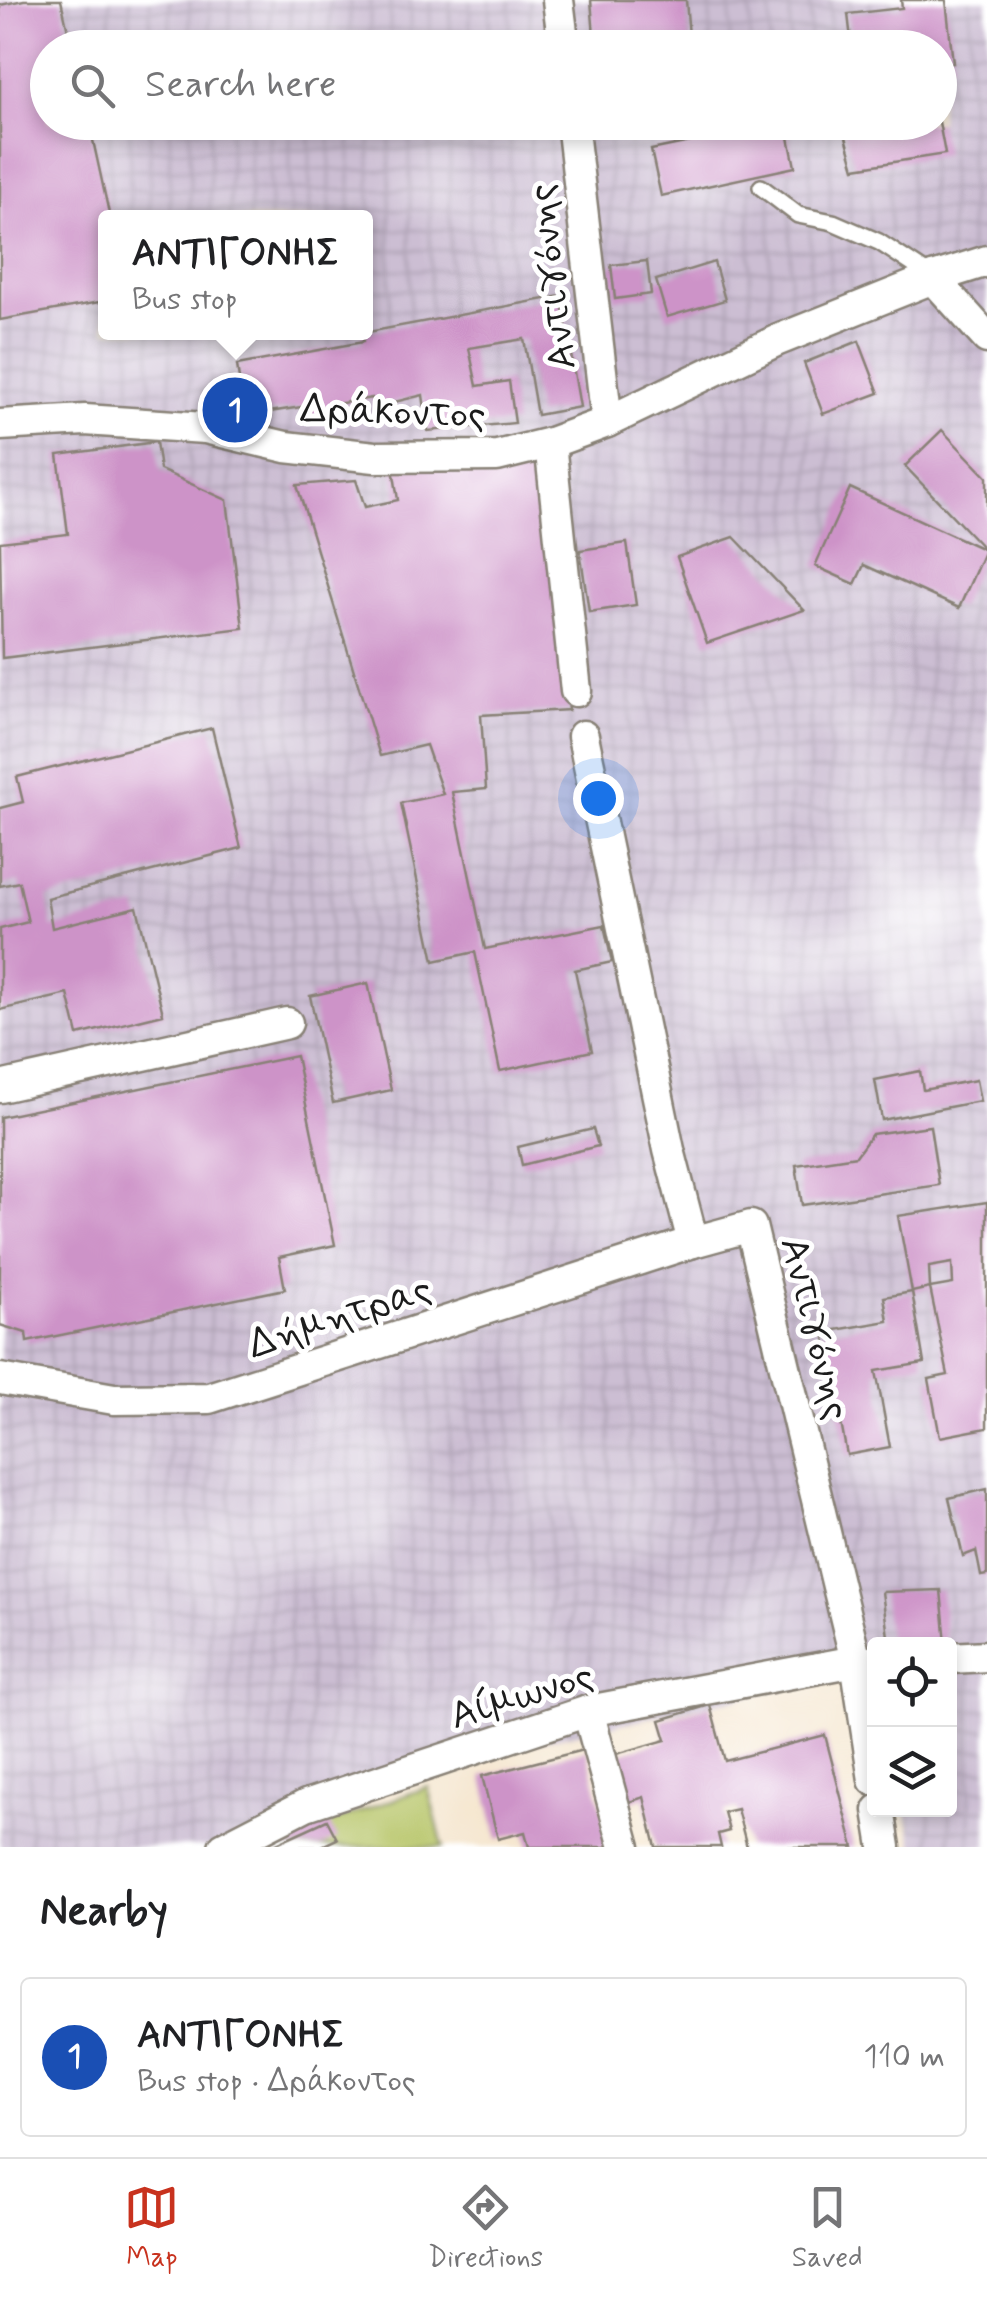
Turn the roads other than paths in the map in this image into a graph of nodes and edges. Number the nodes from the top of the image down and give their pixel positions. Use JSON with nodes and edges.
{"nodes":[{"id":1,"x":558,"y":0,"type":"edge"},
{"id":2,"x":562,"y":30,"type":"edge"},
{"id":3,"x":574,"y":140,"type":"edge"},
{"id":4,"x":760,"y":188,"type":"dead end"},
{"id":5,"x":987,"y":261,"type":"edge"},
{"id":6,"x":934,"y":278,"type":"junction"},
{"id":7,"x":987,"y":338,"type":"edge"},
{"id":8,"x":607,"y":422,"type":"junction"},
{"id":9,"x":0,"y":424,"type":"edge"},
{"id":10,"x":550,"y":443,"type":"junction"},
{"id":11,"x":576,"y":691,"type":"dead end"},
{"id":12,"x":583,"y":736,"type":"dead end"},
{"id":13,"x":287,"y":1023,"type":"dead end"},
{"id":14,"x":0,"y":1087,"type":"edge"},
{"id":15,"x":693,"y":1242,"type":"junction"},
{"id":16,"x":0,"y":1379,"type":"edge"},
{"id":17,"x":987,"y":1656,"type":"edge"},
{"id":18,"x":957,"y":1658,"type":"edge"},
{"id":19,"x":865,"y":1661,"type":"edge"},
{"id":20,"x":588,"y":1711,"type":"junction"},
{"id":21,"x":870,"y":1727,"type":"edge"},
{"id":22,"x":880,"y":1817,"type":"edge"},
{"id":23,"x":224,"y":1847,"type":"edge"},
{"id":24,"x":625,"y":1847,"type":"edge"},
{"id":25,"x":885,"y":1847,"type":"edge"}],
"edges":[{"from":1,"to":2,"type":"street"},
{"from":3,"to":8,"type":"street","name":"Αντιγόνης"},
{"from":4,"to":6,"type":"lane"},
{"from":5,"to":6,"type":"street","name":"Δράκοντος"},
{"from":6,"to":7,"type":"street"},
{"from":6,"to":8,"type":"street","name":"Δράκοντος"},
{"from":8,"to":10,"type":"street","name":"Δράκοντος"},
{"from":9,"to":10,"type":"street","name":"Δράκοντος"},
{"from":10,"to":11,"type":"street"},
{"from":12,"to":15,"type":"street"},
{"from":13,"to":14,"type":"street"},
{"from":15,"to":16,"type":"street","name":"Δήμητρας"},
{"from":15,"to":19,"type":"street","name":"Αντιγόνης"},
{"from":17,"to":18,"type":"street"},
{"from":19,"to":20,"type":"street","name":"Αίμωνος"},
{"from":19,"to":21,"type":"street","name":"Αντιγόνης"},
{"from":20,"to":23,"type":"street","name":"Αίμωνος"},
{"from":20,"to":24,"type":"street"},
{"from":22,"to":25,"type":"street"}]}
